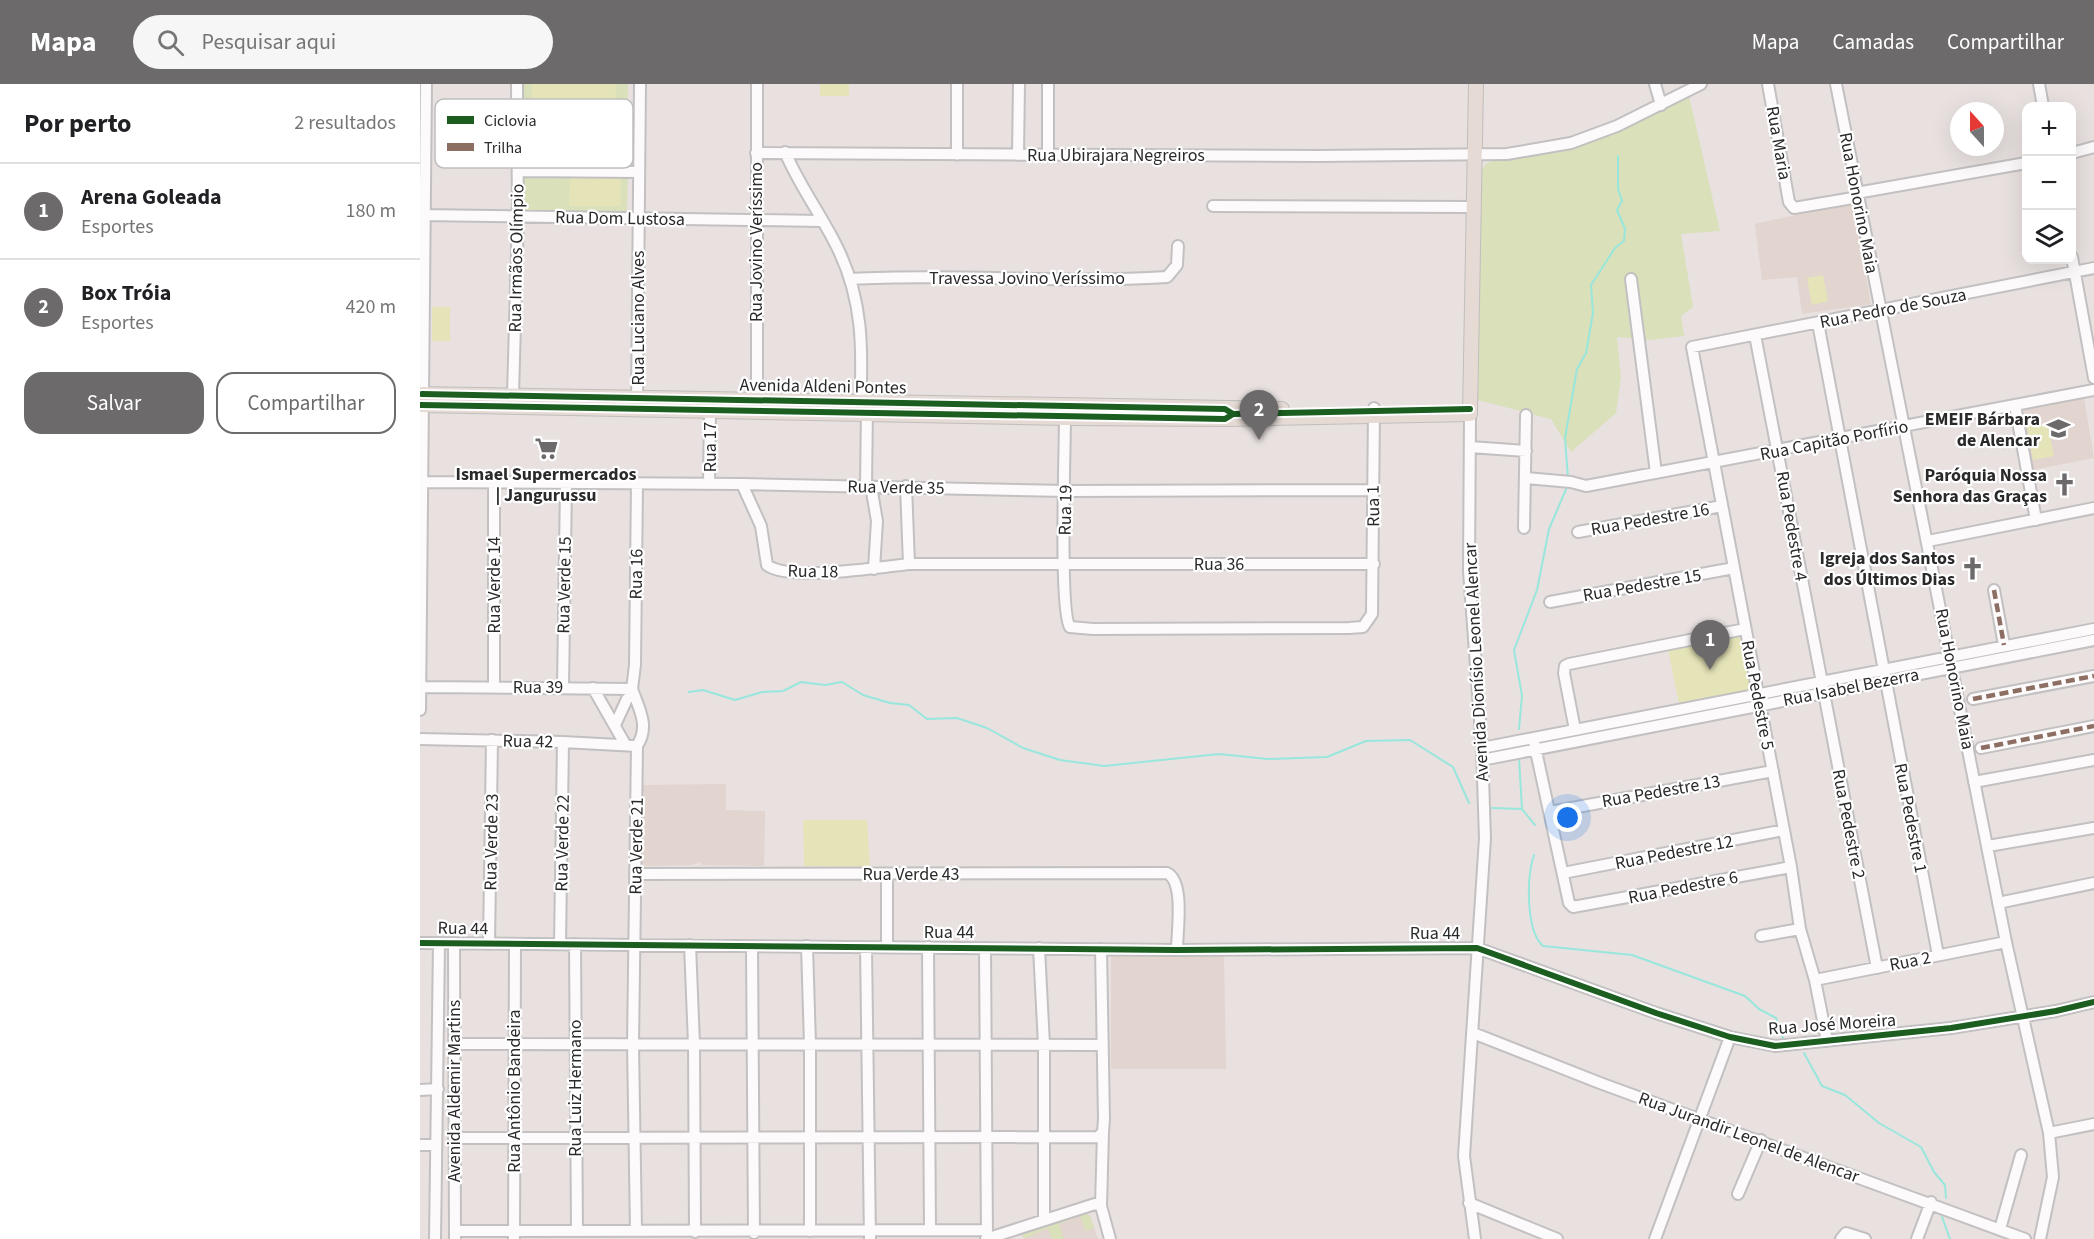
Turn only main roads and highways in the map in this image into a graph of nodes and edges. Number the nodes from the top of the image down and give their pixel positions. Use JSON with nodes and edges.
{"nodes":[{"id":1,"x":1476,"y":84,"type":"edge"},
{"id":2,"x":421,"y":399,"type":"edge"},
{"id":3,"x":637,"y":404,"type":"junction"},
{"id":4,"x":864,"y":407,"type":"junction"},
{"id":5,"x":1470,"y":409,"type":"joint"},
{"id":6,"x":1374,"y":412,"type":"junction"}],
"edges":[{"from":1,"to":5,"type":"main road","name":"Avenida Dionísio Leonel Alencar"},
{"from":2,"to":3,"type":"main road","name":"Avenida Aldeni Pontes"},
{"from":2,"to":3,"type":"main road","name":"Avenida Aldeni Pontes"},
{"from":3,"to":4,"type":"main road","name":"Avenida Aldeni Pontes"},
{"from":3,"to":4,"type":"main road","name":"Avenida Aldeni Pontes"},
{"from":4,"to":6,"type":"main road","name":"Avenida Aldeni Pontes"},
{"from":4,"to":6,"type":"main road","name":"Avenida Aldeni Pontes"},
{"from":5,"to":6,"type":"main road","name":"Avenida Aldeni Pontes"}]}
